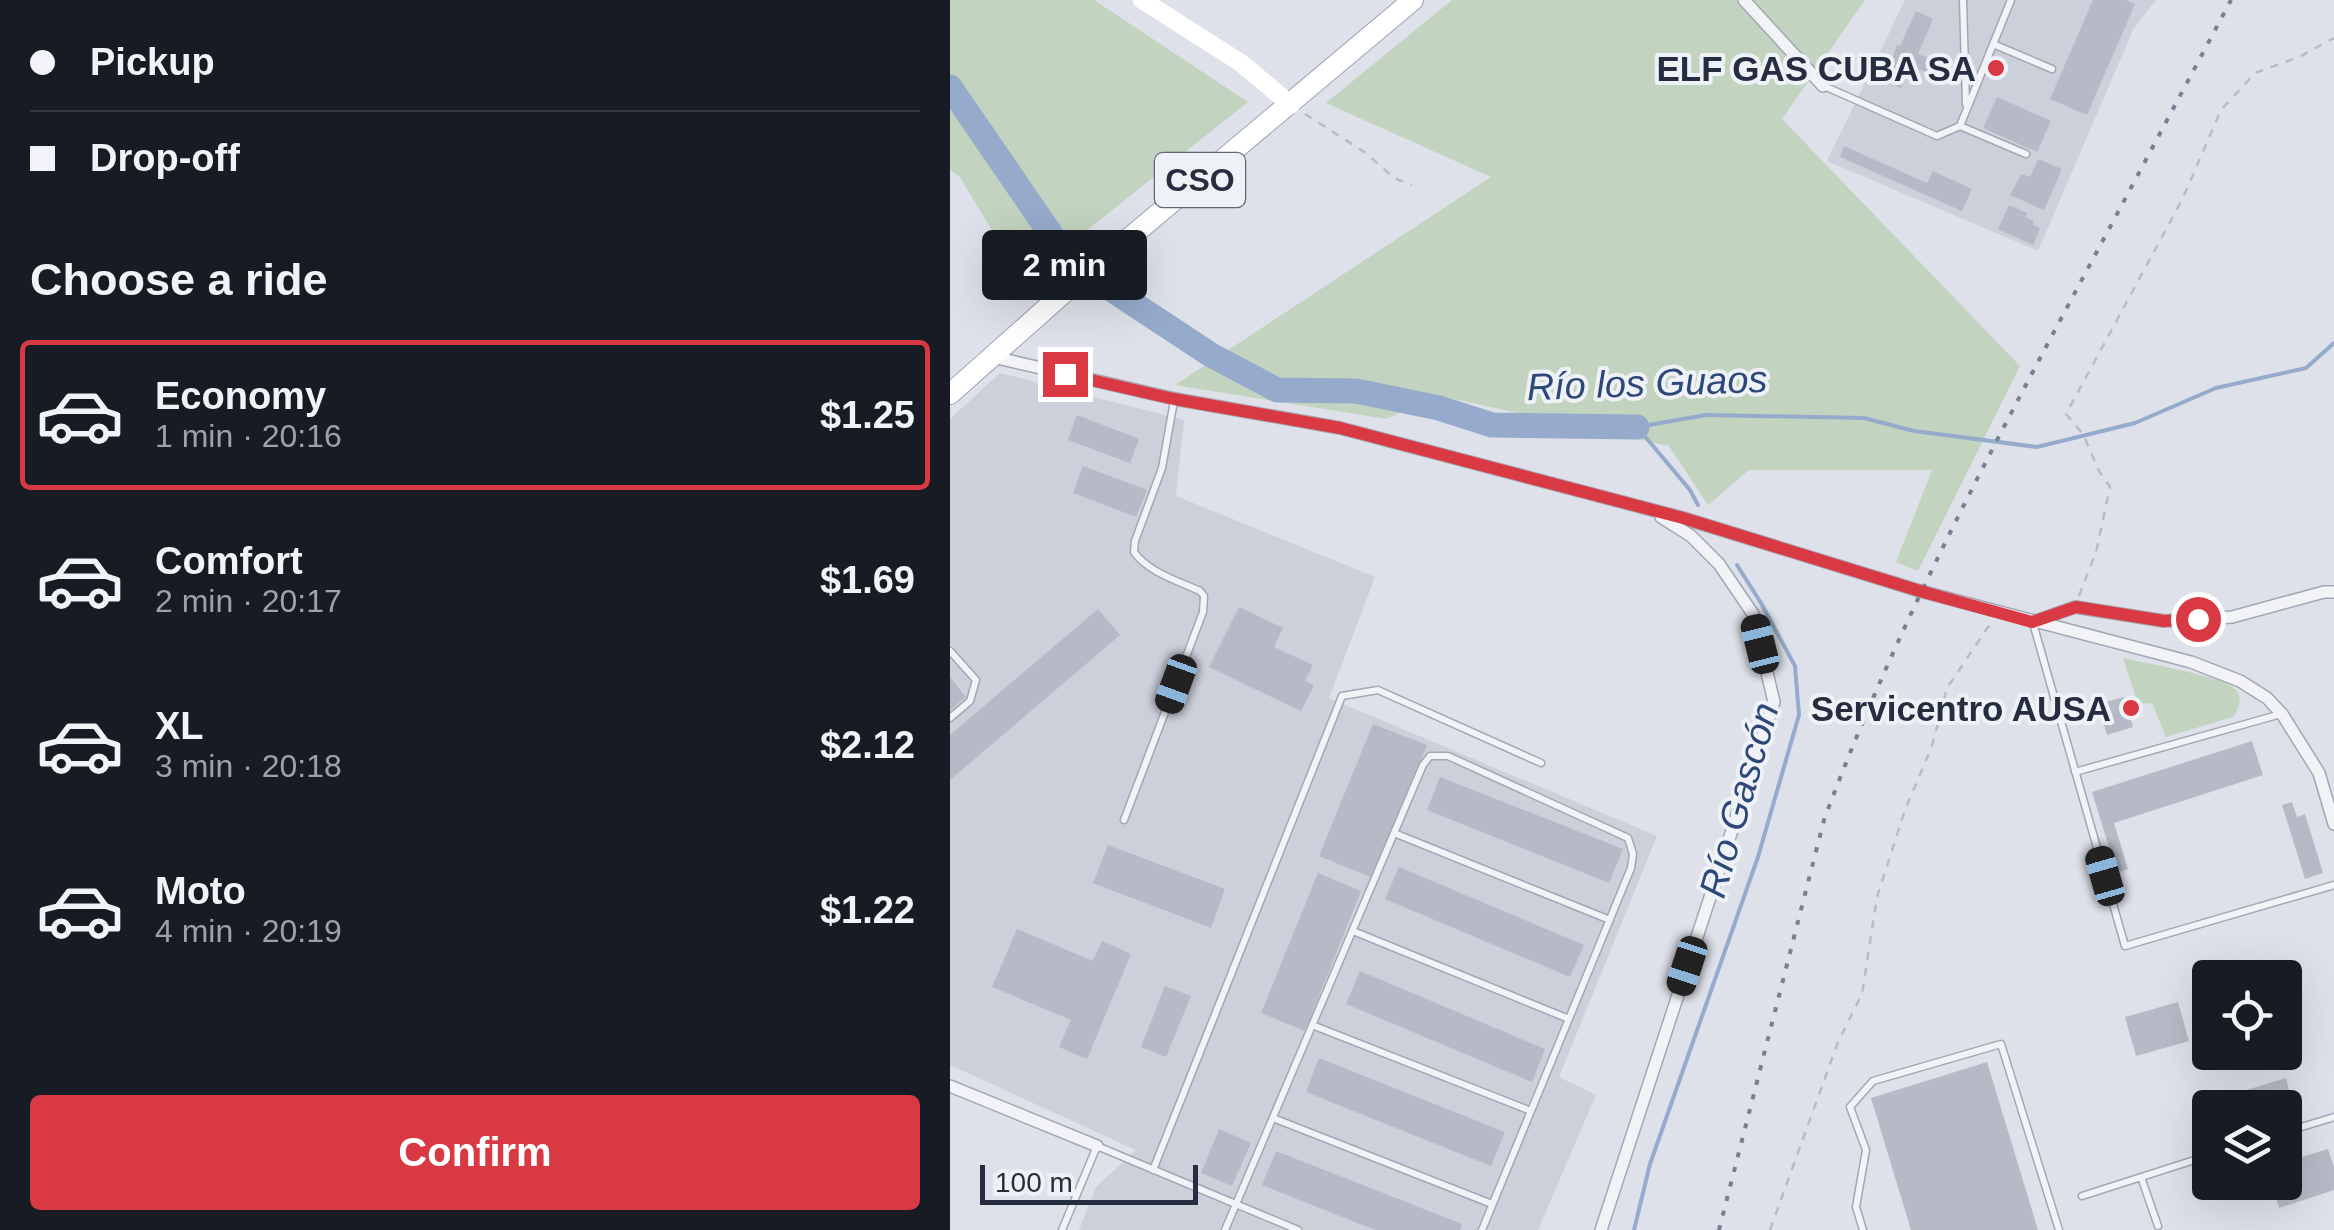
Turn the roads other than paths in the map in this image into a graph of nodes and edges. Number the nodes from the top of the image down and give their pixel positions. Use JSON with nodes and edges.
{"nodes":[{"id":1,"x":1142,"y":0,"type":"edge"},
{"id":2,"x":1413,"y":0,"type":"edge"},
{"id":3,"x":1744,"y":0,"type":"edge"},
{"id":4,"x":1963,"y":0,"type":"edge"},
{"id":5,"x":2011,"y":0,"type":"edge"},
{"id":6,"x":1993,"y":44,"type":"junction"},
{"id":7,"x":2052,"y":69,"type":"dead end"},
{"id":8,"x":1823,"y":86,"type":"joint"},
{"id":9,"x":1291,"y":105,"type":"junction"},
{"id":10,"x":1966,"y":111,"type":"junction"},
{"id":11,"x":1960,"y":126,"type":"junction"},
{"id":12,"x":2026,"y":154,"type":"dead end"},
{"id":13,"x":992,"y":357,"type":"junction"},
{"id":14,"x":950,"y":394,"type":"edge"},
{"id":15,"x":1174,"y":399,"type":"junction"},
{"id":16,"x":1649,"y":510,"type":"junction"},
{"id":17,"x":2334,"y":592,"type":"edge"},
{"id":18,"x":2032,"y":622,"type":"junction"},
{"id":19,"x":950,"y":650,"type":"edge"},
{"id":20,"x":2282,"y":714,"type":"junction"},
{"id":21,"x":950,"y":718,"type":"edge"},
{"id":22,"x":1541,"y":762,"type":"dead end"},
{"id":23,"x":2076,"y":772,"type":"junction"},
{"id":24,"x":1124,"y":820,"type":"dead end"},
{"id":25,"x":2334,"y":824,"type":"edge"},
{"id":26,"x":1394,"y":833,"type":"junction"},
{"id":27,"x":2334,"y":885,"type":"edge"},
{"id":28,"x":1610,"y":920,"type":"junction"},
{"id":29,"x":1353,"y":930,"type":"junction"},
{"id":30,"x":1569,"y":1019,"type":"junction"},
{"id":31,"x":1312,"y":1026,"type":"junction"},
{"id":32,"x":950,"y":1086,"type":"edge"},
{"id":33,"x":1531,"y":1111,"type":"junction"},
{"id":34,"x":2334,"y":1117,"type":"edge"},
{"id":35,"x":1273,"y":1118,"type":"junction"},
{"id":36,"x":2302,"y":1127,"type":"edge"},
{"id":37,"x":1096,"y":1146,"type":"junction"},
{"id":38,"x":2192,"y":1161,"type":"edge"},
{"id":39,"x":1153,"y":1170,"type":"junction"},
{"id":40,"x":2141,"y":1177,"type":"junction"},
{"id":41,"x":2082,"y":1196,"type":"dead end"},
{"id":42,"x":1236,"y":1204,"type":"junction"},
{"id":43,"x":1492,"y":1204,"type":"junction"},
{"id":44,"x":2158,"y":1226,"type":"dead end"},
{"id":45,"x":1062,"y":1230,"type":"edge"},
{"id":46,"x":1225,"y":1230,"type":"edge"},
{"id":47,"x":1298,"y":1230,"type":"edge"},
{"id":48,"x":1482,"y":1230,"type":"edge"},
{"id":49,"x":1601,"y":1230,"type":"edge"},
{"id":50,"x":1863,"y":1230,"type":"edge"},
{"id":51,"x":2059,"y":1230,"type":"edge"}],
"edges":[{"from":1,"to":9,"type":"street"},
{"from":2,"to":9,"type":"main road","number":"CSO"},
{"from":3,"to":8,"type":"street"},
{"from":4,"to":10,"type":"lane"},
{"from":5,"to":6,"type":"lane"},
{"from":6,"to":7,"type":"lane"},
{"from":6,"to":10,"type":"lane"},
{"from":8,"to":11,"type":"lane"},
{"from":9,"to":13,"type":"main road","number":"CSO"},
{"from":10,"to":11,"type":"lane"},
{"from":11,"to":12,"type":"lane"},
{"from":13,"to":14,"type":"main road","number":"CSO"},
{"from":13,"to":15,"type":"street"},
{"from":15,"to":16,"type":"street"},
{"from":15,"to":24,"type":"lane"},
{"from":16,"to":18,"type":"street"},
{"from":16,"to":49,"type":"street"},
{"from":17,"to":18,"type":"street"},
{"from":18,"to":20,"type":"street"},
{"from":18,"to":23,"type":"lane"},
{"from":19,"to":21,"type":"lane"},
{"from":20,"to":23,"type":"lane"},
{"from":20,"to":25,"type":"street"},
{"from":22,"to":39,"type":"lane"},
{"from":23,"to":27,"type":"lane"},
{"from":26,"to":28,"type":"lane"},
{"from":26,"to":28,"type":"lane"},
{"from":26,"to":29,"type":"lane"},
{"from":28,"to":30,"type":"lane"},
{"from":29,"to":30,"type":"lane"},
{"from":29,"to":31,"type":"lane"},
{"from":30,"to":33,"type":"lane"},
{"from":31,"to":33,"type":"lane"},
{"from":31,"to":35,"type":"lane"},
{"from":32,"to":37,"type":"street"},
{"from":33,"to":43,"type":"lane"},
{"from":34,"to":36,"type":"lane"},
{"from":35,"to":42,"type":"lane"},
{"from":35,"to":43,"type":"lane"},
{"from":37,"to":39,"type":"lane"},
{"from":37,"to":45,"type":"lane"},
{"from":38,"to":40,"type":"lane"},
{"from":39,"to":42,"type":"lane"},
{"from":40,"to":41,"type":"lane"},
{"from":40,"to":44,"type":"lane"},
{"from":42,"to":46,"type":"lane"},
{"from":42,"to":47,"type":"lane"},
{"from":43,"to":48,"type":"lane"},
{"from":50,"to":51,"type":"lane"}]}
